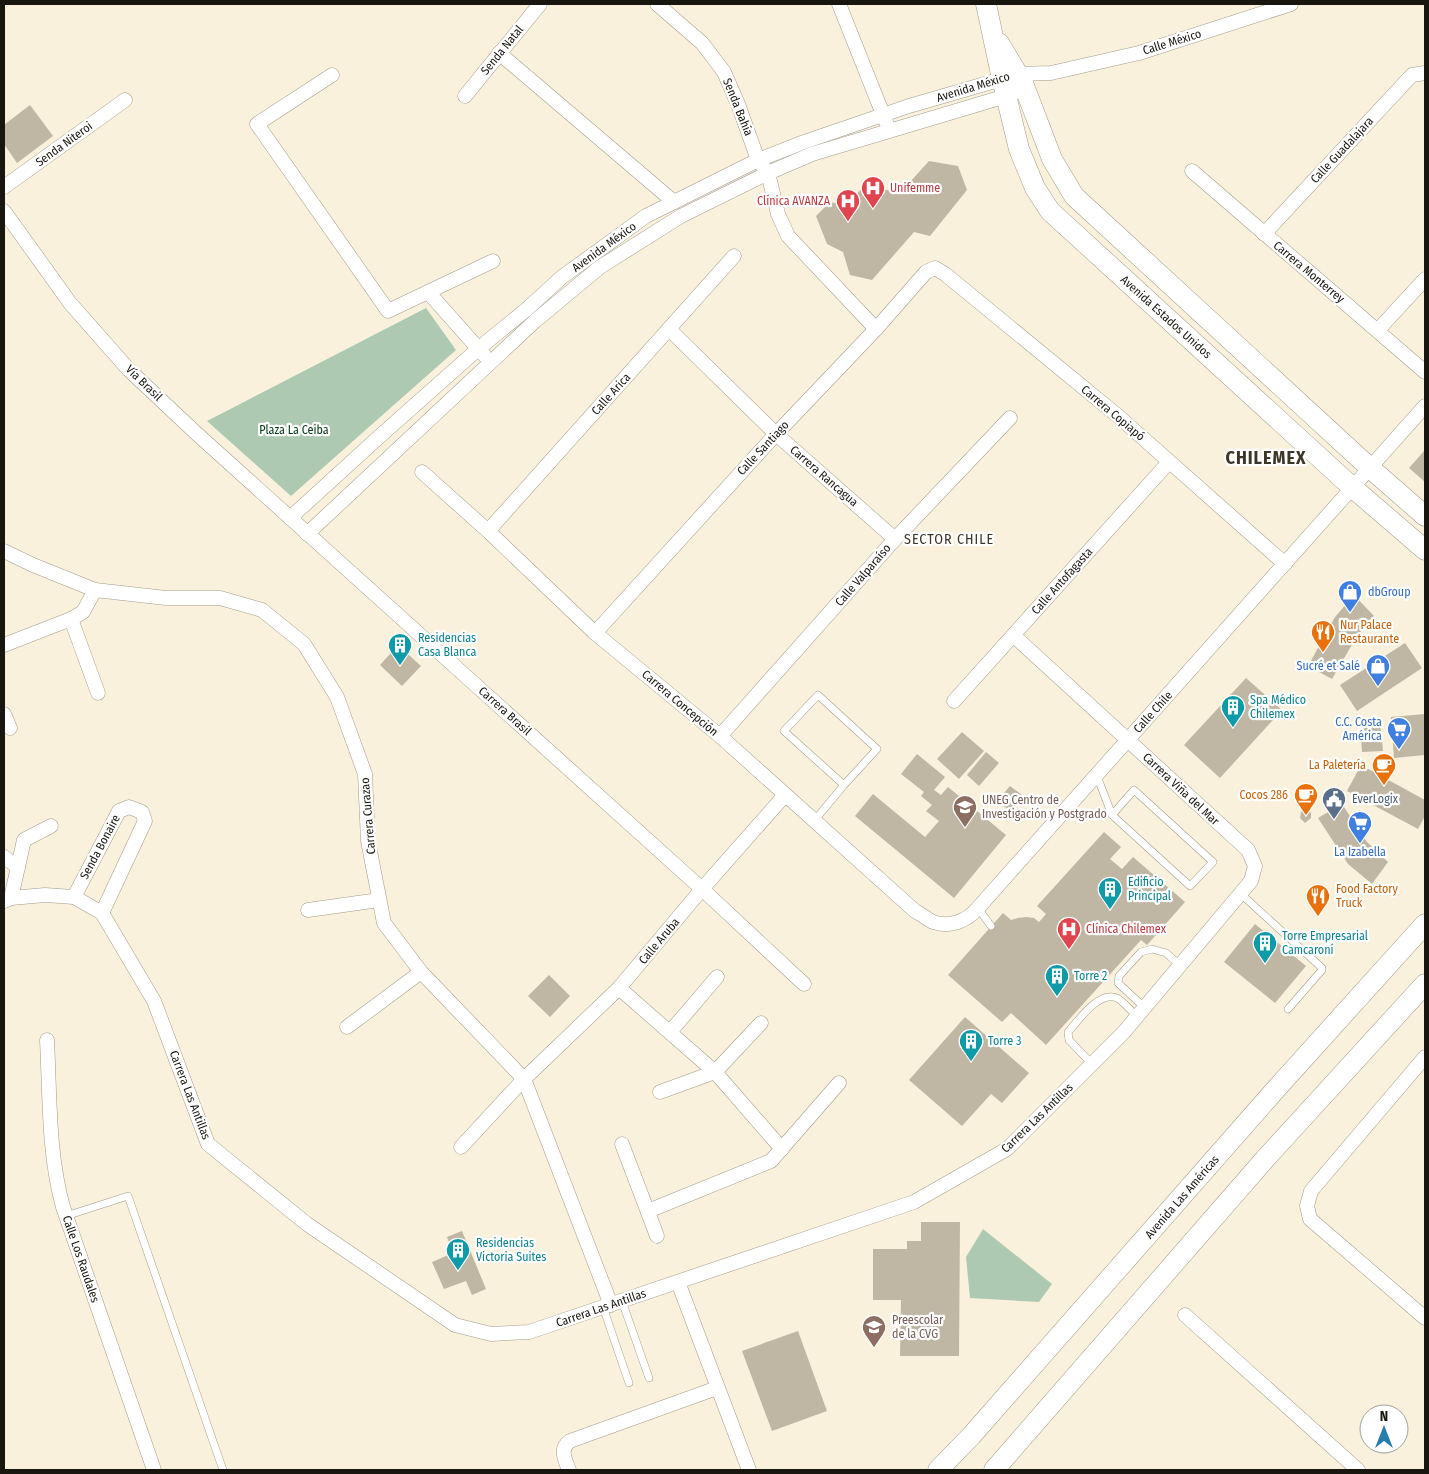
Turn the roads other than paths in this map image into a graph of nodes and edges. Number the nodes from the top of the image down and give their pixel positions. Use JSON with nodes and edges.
{"nodes":[{"id":1,"x":540,"y":4,"type":"edge"},
{"id":2,"x":657,"y":4,"type":"edge"},
{"id":3,"x":839,"y":4,"type":"edge"},
{"id":4,"x":986,"y":4,"type":"edge"},
{"id":5,"x":1291,"y":4,"type":"edge"},
{"id":6,"x":499,"y":53,"type":"junction"},
{"id":7,"x":1051,"y":73,"type":"joint"},
{"id":8,"x":1425,"y":73,"type":"edge"},
{"id":9,"x":332,"y":75,"type":"dead end"},
{"id":10,"x":1013,"y":85,"type":"junction"},
{"id":11,"x":465,"y":96,"type":"dead end"},
{"id":12,"x":125,"y":100,"type":"dead end"},
{"id":13,"x":883,"y":115,"type":"junction"},
{"id":14,"x":889,"y":131,"type":"junction"},
{"id":15,"x":758,"y":160,"type":"junction"},
{"id":16,"x":1192,"y":171,"type":"dead end"},
{"id":17,"x":768,"y":173,"type":"junction"},
{"id":18,"x":4,"y":187,"type":"edge"},
{"id":19,"x":674,"y":202,"type":"junction"},
{"id":20,"x":4,"y":211,"type":"edge"},
{"id":21,"x":1264,"y":234,"type":"junction"},
{"id":22,"x":734,"y":256,"type":"dead end"},
{"id":23,"x":493,"y":261,"type":"dead end"},
{"id":24,"x":935,"y":268,"type":"joint"},
{"id":25,"x":1425,"y":279,"type":"edge"},
{"id":26,"x":428,"y":292,"type":"junction"},
{"id":27,"x":669,"y":329,"type":"junction"},
{"id":28,"x":876,"y":329,"type":"junction"},
{"id":29,"x":1378,"y":330,"type":"junction"},
{"id":30,"x":478,"y":349,"type":"junction"},
{"id":31,"x":491,"y":362,"type":"junction"},
{"id":32,"x":1425,"y":372,"type":"edge"},
{"id":33,"x":1425,"y":406,"type":"edge"},
{"id":34,"x":1010,"y":418,"type":"dead end"},
{"id":35,"x":776,"y":434,"type":"junction"},
{"id":36,"x":1169,"y":462,"type":"junction"},
{"id":37,"x":1370,"y":468,"type":"junction"},
{"id":38,"x":422,"y":472,"type":"dead end"},
{"id":39,"x":1353,"y":488,"type":"junction"},
{"id":40,"x":1425,"y":516,"type":"edge"},
{"id":41,"x":290,"y":518,"type":"junction"},
{"id":42,"x":488,"y":531,"type":"junction"},
{"id":43,"x":307,"y":534,"type":"junction"},
{"id":44,"x":895,"y":538,"type":"junction"},
{"id":45,"x":1425,"y":550,"type":"edge"},
{"id":46,"x":4,"y":551,"type":"edge"},
{"id":47,"x":1285,"y":564,"type":"junction"},
{"id":48,"x":96,"y":590,"type":"junction"},
{"id":49,"x":71,"y":619,"type":"junction"},
{"id":50,"x":595,"y":633,"type":"junction"},
{"id":51,"x":1013,"y":635,"type":"junction"},
{"id":52,"x":4,"y":645,"type":"edge"},
{"id":53,"x":98,"y":693,"type":"dead end"},
{"id":54,"x":954,"y":701,"type":"dead end"},
{"id":55,"x":4,"y":714,"type":"edge"},
{"id":56,"x":10,"y":728,"type":"dead end"},
{"id":57,"x":720,"y":736,"type":"junction"},
{"id":58,"x":1128,"y":740,"type":"junction"},
{"id":59,"x":1096,"y":775,"type":"junction"},
{"id":60,"x":844,"y":785,"type":"junction"},
{"id":61,"x":785,"y":795,"type":"junction"},
{"id":62,"x":1112,"y":815,"type":"junction"},
{"id":63,"x":814,"y":821,"type":"junction"},
{"id":64,"x":52,"y":826,"type":"dead end"},
{"id":65,"x":4,"y":857,"type":"edge"},
{"id":66,"x":18,"y":866,"type":"junction"},
{"id":67,"x":1255,"y":866,"type":"joint"},
{"id":68,"x":702,"y":889,"type":"junction"},
{"id":69,"x":1241,"y":894,"type":"junction"},
{"id":70,"x":74,"y":897,"type":"junction"},
{"id":71,"x":7,"y":900,"type":"edge"},
{"id":72,"x":379,"y":900,"type":"junction"},
{"id":73,"x":978,"y":908,"type":"junction"},
{"id":74,"x":308,"y":910,"type":"dead end"},
{"id":75,"x":102,"y":913,"type":"junction"},
{"id":76,"x":946,"y":924,"type":"joint"},
{"id":77,"x":1425,"y":924,"type":"edge"},
{"id":78,"x":992,"y":926,"type":"dead end"},
{"id":79,"x":1181,"y":966,"type":"junction"},
{"id":80,"x":421,"y":972,"type":"junction"},
{"id":81,"x":717,"y":977,"type":"dead end"},
{"id":82,"x":804,"y":984,"type":"dead end"},
{"id":83,"x":1425,"y":984,"type":"edge"},
{"id":84,"x":619,"y":988,"type":"junction"},
{"id":85,"x":1288,"y":1009,"type":"dead end"},
{"id":86,"x":1141,"y":1012,"type":"junction"},
{"id":87,"x":760,"y":1023,"type":"dead end"},
{"id":88,"x":348,"y":1027,"type":"dead end"},
{"id":89,"x":670,"y":1032,"type":"junction"},
{"id":90,"x":47,"y":1040,"type":"dead end"},
{"id":91,"x":1425,"y":1056,"type":"edge"},
{"id":92,"x":1092,"y":1064,"type":"junction"},
{"id":93,"x":715,"y":1072,"type":"junction"},
{"id":94,"x":524,"y":1078,"type":"junction"},
{"id":95,"x":839,"y":1083,"type":"dead end"},
{"id":96,"x":660,"y":1092,"type":"dead end"},
{"id":97,"x":622,"y":1144,"type":"dead end"},
{"id":98,"x":461,"y":1148,"type":"dead end"},
{"id":99,"x":782,"y":1149,"type":"junction"},
{"id":100,"x":648,"y":1211,"type":"junction"},
{"id":101,"x":66,"y":1216,"type":"junction"},
{"id":102,"x":656,"y":1236,"type":"dead end"},
{"id":103,"x":678,"y":1282,"type":"junction"},
{"id":104,"x":612,"y":1304,"type":"junction"},
{"id":105,"x":1185,"y":1315,"type":"dead end"},
{"id":106,"x":1425,"y":1318,"type":"edge"},
{"id":107,"x":648,"y":1378,"type":"dead end"},
{"id":108,"x":629,"y":1384,"type":"dead end"},
{"id":109,"x":716,"y":1388,"type":"junction"},
{"id":110,"x":154,"y":1470,"type":"edge"},
{"id":111,"x":223,"y":1470,"type":"edge"},
{"id":112,"x":569,"y":1470,"type":"edge"},
{"id":113,"x":749,"y":1470,"type":"edge"},
{"id":114,"x":938,"y":1470,"type":"edge"},
{"id":115,"x":994,"y":1470,"type":"edge"},
{"id":116,"x":1358,"y":1470,"type":"edge"}],
"edges":[{"from":1,"to":6,"type":"street","name":"Senda Natal"},
{"from":2,"to":15,"type":"street","name":"Senda Bahía"},
{"from":3,"to":13,"type":"street"},
{"from":4,"to":10,"type":"main road","name":"Avenida Estados Unidos"},
{"from":5,"to":7,"type":"street","name":"Calle México"},
{"from":6,"to":11,"type":"street","name":"Senda Natal"},
{"from":6,"to":19,"type":"street"},
{"from":7,"to":10,"type":"street","name":"Avenida México"},
{"from":8,"to":21,"type":"street","name":"Calle Guadalajara"},
{"from":9,"to":26,"type":"street"},
{"from":10,"to":13,"type":"street","name":"Avenida México"},
{"from":10,"to":14,"type":"street","name":"Avenida México"},
{"from":10,"to":37,"type":"main road","name":"Avenida Estados Unidos"},
{"from":10,"to":39,"type":"main road","name":"Avenida Estados Unidos"},
{"from":12,"to":18,"type":"street","name":"Senda Niteroi"},
{"from":13,"to":14,"type":"street"},
{"from":13,"to":15,"type":"street","name":"Avenida México"},
{"from":14,"to":17,"type":"street","name":"Avenida México"},
{"from":15,"to":17,"type":"street","name":"Senda Bahía"},
{"from":15,"to":19,"type":"street","name":"Avenida México"},
{"from":16,"to":21,"type":"street","name":"Carrera Monterrey"},
{"from":17,"to":28,"type":"street"},
{"from":17,"to":31,"type":"street","name":"Avenida México"},
{"from":19,"to":30,"type":"street","name":"Avenida México"},
{"from":20,"to":41,"type":"street","name":"Vía Brasil"},
{"from":21,"to":29,"type":"street","name":"Carrera Monterrey"},
{"from":22,"to":27,"type":"street","name":"Calle Arica"},
{"from":23,"to":26,"type":"street"},
{"from":24,"to":28,"type":"street","name":"Calle Santiago"},
{"from":24,"to":36,"type":"street","name":"Carrera Copiapó"},
{"from":25,"to":29,"type":"street"},
{"from":26,"to":30,"type":"street"},
{"from":27,"to":35,"type":"street","name":"Carrera Rancagua"},
{"from":27,"to":42,"type":"street","name":"Calle Arica"},
{"from":28,"to":35,"type":"street","name":"Calle Santiago"},
{"from":29,"to":32,"type":"street","name":"Carrera Monterrey"},
{"from":30,"to":31,"type":"street"},
{"from":30,"to":41,"type":"street","name":"Avenida México"},
{"from":31,"to":43,"type":"street","name":"Avenida México"},
{"from":33,"to":37,"type":"street","name":"Calle Chile"},
{"from":34,"to":44,"type":"street","name":"Calle Valparaíso"},
{"from":35,"to":44,"type":"street","name":"Carrera Rancagua"},
{"from":35,"to":50,"type":"street","name":"Calle Santiago"},
{"from":36,"to":47,"type":"street","name":"Carrera Copiapó"},
{"from":36,"to":51,"type":"street","name":"Calle Antofagasta"},
{"from":37,"to":39,"type":"street","name":"Calle Chile"},
{"from":37,"to":40,"type":"main road","name":"Avenida Estados Unidos"},
{"from":38,"to":42,"type":"street","name":"Carrera Concepción"},
{"from":39,"to":45,"type":"main road","name":"Avenida Estados Unidos"},
{"from":39,"to":47,"type":"street","name":"Calle Chile"},
{"from":41,"to":43,"type":"street","name":"Vía Brasil"},
{"from":42,"to":50,"type":"street","name":"Carrera Concepción"},
{"from":43,"to":68,"type":"street","name":"Carrera Brasil"},
{"from":44,"to":57,"type":"street","name":"Calle Valparaíso"},
{"from":46,"to":48,"type":"street","name":"Carrera Curazao"},
{"from":47,"to":58,"type":"street","name":"Calle Chile"},
{"from":48,"to":49,"type":"street"},
{"from":48,"to":72,"type":"street","name":"Carrera Curazao"},
{"from":49,"to":52,"type":"street"},
{"from":49,"to":53,"type":"street"},
{"from":50,"to":57,"type":"street","name":"Carrera Concepción"},
{"from":51,"to":54,"type":"street","name":"Calle Antofagasta"},
{"from":51,"to":58,"type":"street","name":"Carrera Viña del Mar"},
{"from":55,"to":56,"type":"street"},
{"from":57,"to":61,"type":"street","name":"Carrera Concepción"},
{"from":58,"to":59,"type":"street","name":"Calle Chile"},
{"from":58,"to":67,"type":"street","name":"Carrera Viña del Mar"},
{"from":59,"to":62,"type":"lane"},
{"from":59,"to":73,"type":"street","name":"Calle Chile"},
{"from":60,"to":60,"type":"lane"},
{"from":60,"to":63,"type":"lane"},
{"from":61,"to":63,"type":"street","name":"Carrera Concepción"},
{"from":61,"to":68,"type":"street","name":"Calle Aruba"},
{"from":62,"to":62,"type":"lane"},
{"from":63,"to":76,"type":"street","name":"Carrera Concepción"},
{"from":64,"to":66,"type":"street"},
{"from":65,"to":66,"type":"street"},
{"from":66,"to":71,"type":"street"},
{"from":67,"to":69,"type":"street","name":"Carrera Las Antillas"},
{"from":68,"to":82,"type":"street","name":"Carrera Brasil"},
{"from":68,"to":84,"type":"street","name":"Calle Aruba"},
{"from":69,"to":79,"type":"street","name":"Carrera Las Antillas"},
{"from":69,"to":85,"type":"lane"},
{"from":70,"to":71,"type":"street","name":"Carrera Las Antillas"},
{"from":70,"to":75,"type":"street","name":"Carrera Las Antillas"},
{"from":70,"to":75,"type":"street","name":"Senda Bonaire"},
{"from":72,"to":74,"type":"street"},
{"from":72,"to":80,"type":"street","name":"Carrera Curazao"},
{"from":73,"to":76,"type":"street","name":"Calle Chile"},
{"from":73,"to":78,"type":"lane"},
{"from":75,"to":104,"type":"street","name":"Carrera Las Antillas"},
{"from":77,"to":114,"type":"main road","name":"Avenida Las Américas"},
{"from":79,"to":86,"type":"street","name":"Carrera Las Antillas"},
{"from":79,"to":86,"type":"lane"},
{"from":80,"to":88,"type":"street"},
{"from":80,"to":94,"type":"street","name":"Carrera Curazao"},
{"from":81,"to":89,"type":"street"},
{"from":83,"to":115,"type":"main road"},
{"from":84,"to":89,"type":"street"},
{"from":84,"to":94,"type":"street","name":"Calle Aruba"},
{"from":86,"to":92,"type":"street","name":"Carrera Las Antillas"},
{"from":86,"to":92,"type":"lane"},
{"from":87,"to":93,"type":"street"},
{"from":89,"to":93,"type":"street"},
{"from":90,"to":101,"type":"street","name":"Calle Los Raudales"},
{"from":91,"to":106,"type":"street"},
{"from":92,"to":103,"type":"street","name":"Carrera Las Antillas"},
{"from":93,"to":96,"type":"street"},
{"from":93,"to":99,"type":"street"},
{"from":94,"to":98,"type":"street","name":"Calle Aruba"},
{"from":94,"to":104,"type":"street"},
{"from":95,"to":99,"type":"street"},
{"from":97,"to":100,"type":"street"},
{"from":99,"to":100,"type":"street"},
{"from":100,"to":102,"type":"street"},
{"from":101,"to":110,"type":"street","name":"Calle Los Raudales"},
{"from":101,"to":111,"type":"lane"},
{"from":103,"to":104,"type":"street","name":"Carrera Las Antillas"},
{"from":103,"to":109,"type":"street"},
{"from":104,"to":107,"type":"lane"},
{"from":104,"to":108,"type":"lane"},
{"from":105,"to":116,"type":"street"},
{"from":109,"to":112,"type":"street"},
{"from":109,"to":113,"type":"street"}]}
